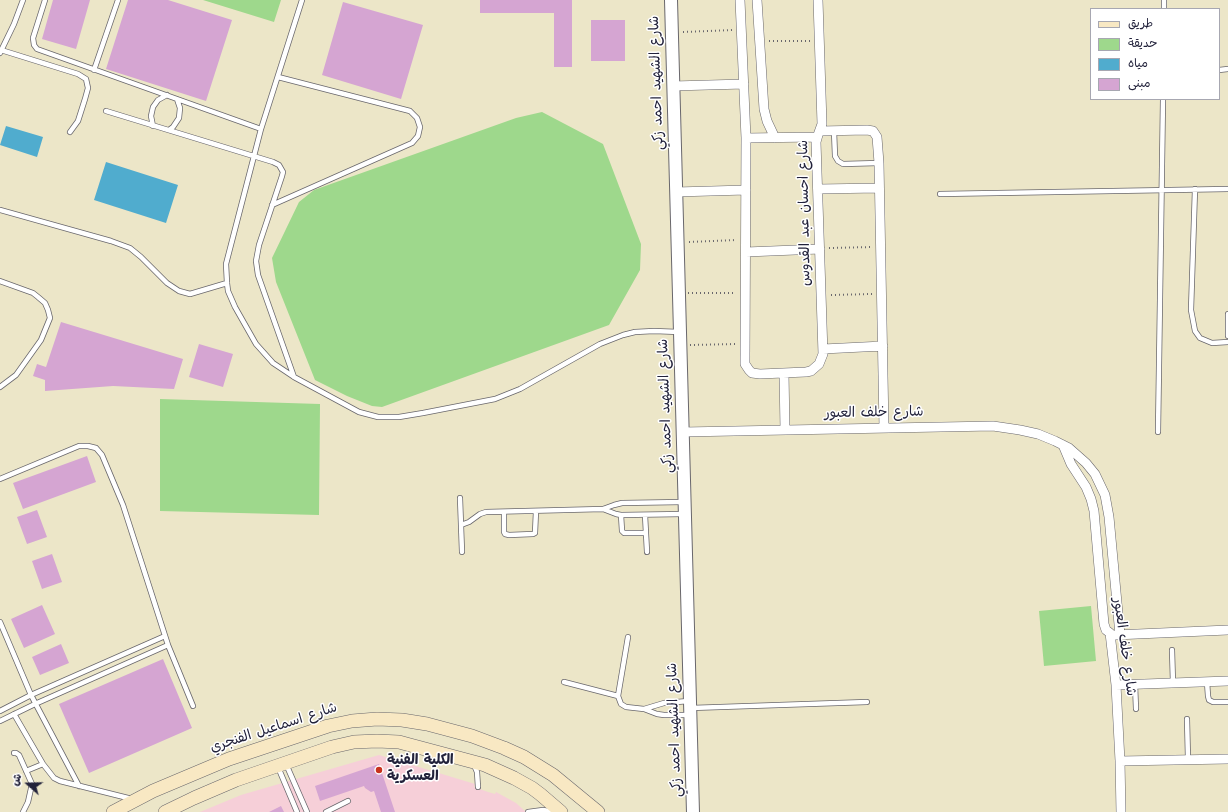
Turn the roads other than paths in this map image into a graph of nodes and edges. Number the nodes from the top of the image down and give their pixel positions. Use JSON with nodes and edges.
{"nodes":[{"id":1,"x":23,"y":0,"type":"edge"},
{"id":2,"x":45,"y":0,"type":"edge"},
{"id":3,"x":118,"y":0,"type":"edge"},
{"id":4,"x":302,"y":0,"type":"edge"},
{"id":5,"x":671,"y":0,"type":"edge"},
{"id":6,"x":740,"y":0,"type":"edge"},
{"id":7,"x":757,"y":0,"type":"edge"},
{"id":8,"x":818,"y":0,"type":"edge"},
{"id":9,"x":1,"y":52,"type":"edge"},
{"id":10,"x":94,"y":70,"type":"junction"},
{"id":11,"x":278,"y":76,"type":"junction"},
{"id":12,"x":744,"y":84,"type":"junction"},
{"id":13,"x":673,"y":86,"type":"junction"},
{"id":14,"x":167,"y":95,"type":"junction"},
{"id":15,"x":177,"y":99,"type":"junction"},
{"id":16,"x":1163,"y":100,"type":"edge"},
{"id":17,"x":106,"y":111,"type":"dead end"},
{"id":18,"x":153,"y":126,"type":"junction"},
{"id":19,"x":262,"y":128,"type":"junction"},
{"id":20,"x":169,"y":130,"type":"junction"},
{"id":21,"x":834,"y":131,"type":"junction"},
{"id":22,"x":70,"y":132,"type":"dead end"},
{"id":23,"x":818,"y":134,"type":"junction"},
{"id":24,"x":746,"y":138,"type":"junction"},
{"id":25,"x":775,"y":138,"type":"junction"},
{"id":26,"x":254,"y":156,"type":"junction"},
{"id":27,"x":879,"y":163,"type":"junction"},
{"id":28,"x":879,"y":188,"type":"junction"},
{"id":29,"x":1195,"y":189,"type":"junction"},
{"id":30,"x":1228,"y":189,"type":"edge"},
{"id":31,"x":746,"y":190,"type":"junction"},
{"id":32,"x":818,"y":190,"type":"junction"},
{"id":33,"x":1162,"y":190,"type":"junction"},
{"id":34,"x":676,"y":192,"type":"junction"},
{"id":35,"x":940,"y":194,"type":"dead end"},
{"id":36,"x":272,"y":205,"type":"junction"},
{"id":37,"x":0,"y":210,"type":"edge"},
{"id":38,"x":820,"y":249,"type":"junction"},
{"id":39,"x":746,"y":252,"type":"junction"},
{"id":40,"x":0,"y":281,"type":"edge"},
{"id":41,"x":227,"y":283,"type":"junction"},
{"id":42,"x":1228,"y":314,"type":"edge"},
{"id":43,"x":679,"y":332,"type":"junction"},
{"id":44,"x":1228,"y":336,"type":"edge"},
{"id":45,"x":1228,"y":342,"type":"edge"},
{"id":46,"x":882,"y":346,"type":"junction"},
{"id":47,"x":823,"y":349,"type":"junction"},
{"id":48,"x":784,"y":373,"type":"junction"},
{"id":49,"x":294,"y":377,"type":"junction"},
{"id":50,"x":0,"y":387,"type":"edge"},
{"id":51,"x":884,"y":428,"type":"junction"},
{"id":52,"x":785,"y":430,"type":"junction"},
{"id":53,"x":683,"y":432,"type":"junction"},
{"id":54,"x":1158,"y":432,"type":"dead end"},
{"id":55,"x":1063,"y":445,"type":"junction"},
{"id":56,"x":0,"y":479,"type":"edge"},
{"id":57,"x":460,"y":498,"type":"dead end"},
{"id":58,"x":685,"y":508,"type":"junction"},
{"id":59,"x":603,"y":509,"type":"junction"},
{"id":60,"x":536,"y":511,"type":"junction"},
{"id":61,"x":504,"y":512,"type":"junction"},
{"id":62,"x":646,"y":514,"type":"junction"},
{"id":63,"x":622,"y":515,"type":"junction"},
{"id":64,"x":461,"y":525,"type":"junction"},
{"id":65,"x":646,"y":533,"type":"junction"},
{"id":66,"x":462,"y":552,"type":"dead end"},
{"id":67,"x":647,"y":552,"type":"dead end"},
{"id":68,"x":0,"y":622,"type":"edge"},
{"id":69,"x":1228,"y":630,"type":"edge"},
{"id":70,"x":1110,"y":634,"type":"junction"},
{"id":71,"x":1120,"y":635,"type":"junction"},
{"id":72,"x":165,"y":636,"type":"junction"},
{"id":73,"x":628,"y":637,"type":"dead end"},
{"id":74,"x":168,"y":645,"type":"junction"},
{"id":75,"x":1172,"y":650,"type":"dead end"},
{"id":76,"x":1228,"y":681,"type":"edge"},
{"id":77,"x":564,"y":682,"type":"dead end"},
{"id":78,"x":1207,"y":682,"type":"junction"},
{"id":79,"x":1174,"y":683,"type":"junction"},
{"id":80,"x":1135,"y":684,"type":"junction"},
{"id":81,"x":1116,"y":685,"type":"junction"},
{"id":82,"x":31,"y":695,"type":"junction"},
{"id":83,"x":618,"y":696,"type":"junction"},
{"id":84,"x":867,"y":702,"type":"dead end"},
{"id":85,"x":1228,"y":702,"type":"edge"},
{"id":86,"x":35,"y":704,"type":"junction"},
{"id":87,"x":193,"y":706,"type":"dead end"},
{"id":88,"x":690,"y":708,"type":"junction"},
{"id":89,"x":644,"y":709,"type":"junction"},
{"id":90,"x":1136,"y":709,"type":"dead end"},
{"id":91,"x":0,"y":711,"type":"edge"},
{"id":92,"x":14,"y":714,"type":"junction"},
{"id":93,"x":1187,"y":719,"type":"dead end"},
{"id":94,"x":0,"y":721,"type":"edge"},
{"id":95,"x":14,"y":753,"type":"dead end"},
{"id":96,"x":1188,"y":759,"type":"junction"},
{"id":97,"x":1228,"y":759,"type":"edge"},
{"id":98,"x":472,"y":761,"type":"junction"},
{"id":99,"x":1120,"y":761,"type":"junction"},
{"id":100,"x":43,"y":764,"type":"junction"},
{"id":101,"x":282,"y":764,"type":"junction"},
{"id":102,"x":26,"y":771,"type":"junction"},
{"id":103,"x":79,"y":786,"type":"junction"},
{"id":104,"x":478,"y":787,"type":"dead end"},
{"id":105,"x":135,"y":800,"type":"junction"},
{"id":106,"x":348,"y":801,"type":"dead end"},
{"id":107,"x":171,"y":811,"type":"edge"},
{"id":108,"x":23,"y":812,"type":"edge"},
{"id":109,"x":113,"y":812,"type":"edge"},
{"id":110,"x":297,"y":812,"type":"edge"},
{"id":111,"x":307,"y":812,"type":"edge"},
{"id":112,"x":326,"y":812,"type":"edge"},
{"id":113,"x":528,"y":812,"type":"edge"},
{"id":114,"x":555,"y":812,"type":"edge"},
{"id":115,"x":560,"y":812,"type":"edge"},
{"id":116,"x":598,"y":812,"type":"edge"},
{"id":117,"x":693,"y":812,"type":"edge"},
{"id":118,"x":1121,"y":812,"type":"edge"}],
"edges":[{"from":1,"to":9,"type":"lane"},
{"from":2,"to":10,"type":"lane"},
{"from":3,"to":10,"type":"lane"},
{"from":4,"to":11,"type":"lane"},
{"from":5,"to":13,"type":"street","name":"شارع الشهيد احمد زكي"},
{"from":6,"to":12,"type":"street","name":"شارع احسان عبد القدوس"},
{"from":7,"to":25,"type":"street"},
{"from":8,"to":23,"type":"street","name":"شارع احسان عبد القدوس"},
{"from":9,"to":22,"type":"lane"},
{"from":10,"to":14,"type":"lane"},
{"from":11,"to":19,"type":"lane"},
{"from":11,"to":36,"type":"lane"},
{"from":12,"to":13,"type":"street"},
{"from":12,"to":24,"type":"street","name":"شارع احسان عبد القدوس"},
{"from":13,"to":34,"type":"street","name":"شارع الشهيد احمد زكي"},
{"from":14,"to":15,"type":"lane"},
{"from":14,"to":18,"type":"lane"},
{"from":15,"to":19,"type":"lane"},
{"from":15,"to":20,"type":"lane"},
{"from":16,"to":33,"type":"lane"},
{"from":17,"to":18,"type":"lane"},
{"from":18,"to":20,"type":"lane"},
{"from":19,"to":26,"type":"lane"},
{"from":20,"to":26,"type":"lane"},
{"from":21,"to":23,"type":"street"},
{"from":21,"to":27,"type":"lane"},
{"from":21,"to":27,"type":"street"},
{"from":23,"to":25,"type":"street"},
{"from":23,"to":32,"type":"street","name":"شارع احسان عبد القدوس"},
{"from":24,"to":25,"type":"street"},
{"from":24,"to":31,"type":"street","name":"شارع احسان عبد القدوس"},
{"from":26,"to":36,"type":"lane"},
{"from":26,"to":41,"type":"lane"},
{"from":27,"to":28,"type":"street"},
{"from":28,"to":32,"type":"street"},
{"from":28,"to":46,"type":"street"},
{"from":29,"to":30,"type":"lane"},
{"from":29,"to":33,"type":"lane"},
{"from":29,"to":45,"type":"lane"},
{"from":31,"to":34,"type":"street"},
{"from":31,"to":39,"type":"street","name":"شارع احسان عبد القدوس"},
{"from":32,"to":38,"type":"street","name":"شارع احسان عبد القدوس"},
{"from":33,"to":35,"type":"lane"},
{"from":33,"to":54,"type":"lane"},
{"from":34,"to":43,"type":"street","name":"شارع الشهيد احمد زكي"},
{"from":36,"to":49,"type":"lane"},
{"from":37,"to":41,"type":"lane"},
{"from":38,"to":39,"type":"street"},
{"from":38,"to":47,"type":"street","name":"شارع احسان عبد القدوس"},
{"from":39,"to":48,"type":"street","name":"شارع احسان عبد القدوس"},
{"from":40,"to":50,"type":"lane"},
{"from":41,"to":49,"type":"lane"},
{"from":42,"to":44,"type":"lane"},
{"from":43,"to":49,"type":"lane"},
{"from":43,"to":53,"type":"street","name":"شارع الشهيد احمد زكي"},
{"from":46,"to":47,"type":"street"},
{"from":46,"to":51,"type":"street"},
{"from":47,"to":48,"type":"street","name":"شارع احسان عبد القدوس"},
{"from":48,"to":52,"type":"street"},
{"from":51,"to":52,"type":"street","name":"شارع خلف العبور"},
{"from":51,"to":55,"type":"street","name":"شارع خلف العبور"},
{"from":52,"to":53,"type":"street","name":"شارع خلف العبور"},
{"from":53,"to":58,"type":"street","name":"شارع الشهيد احمد زكي"},
{"from":55,"to":70,"type":"street","name":"شارع خلف العبور"},
{"from":55,"to":71,"type":"street","name":"شارع خلف العبور"},
{"from":56,"to":72,"type":"lane"},
{"from":57,"to":64,"type":"lane"},
{"from":58,"to":59,"type":"lane"},
{"from":58,"to":62,"type":"lane"},
{"from":58,"to":88,"type":"street","name":"شارع الشهيد احمد زكي"},
{"from":59,"to":60,"type":"lane"},
{"from":59,"to":63,"type":"lane"},
{"from":60,"to":61,"type":"lane"},
{"from":60,"to":61,"type":"lane"},
{"from":61,"to":64,"type":"lane"},
{"from":62,"to":63,"type":"lane"},
{"from":62,"to":65,"type":"lane"},
{"from":63,"to":65,"type":"lane"},
{"from":64,"to":66,"type":"lane"},
{"from":65,"to":67,"type":"lane"},
{"from":68,"to":82,"type":"lane"},
{"from":69,"to":71,"type":"street"},
{"from":70,"to":71,"type":"street"},
{"from":70,"to":81,"type":"street","name":"شارع خلف العبور"},
{"from":72,"to":74,"type":"lane"},
{"from":72,"to":82,"type":"lane"},
{"from":73,"to":83,"type":"lane"},
{"from":74,"to":86,"type":"lane"},
{"from":74,"to":87,"type":"lane"},
{"from":75,"to":79,"type":"lane"},
{"from":76,"to":78,"type":"street"},
{"from":77,"to":83,"type":"lane"},
{"from":78,"to":79,"type":"street"},
{"from":78,"to":85,"type":"lane"},
{"from":79,"to":80,"type":"street"},
{"from":80,"to":81,"type":"street"},
{"from":80,"to":90,"type":"lane"},
{"from":81,"to":99,"type":"street","name":"شارع خلف العبور"},
{"from":82,"to":86,"type":"lane"},
{"from":82,"to":91,"type":"lane"},
{"from":83,"to":89,"type":"lane"},
{"from":84,"to":88,"type":"lane"},
{"from":86,"to":92,"type":"lane"},
{"from":86,"to":103,"type":"lane"},
{"from":88,"to":89,"type":"lane"},
{"from":88,"to":89,"type":"lane"},
{"from":88,"to":117,"type":"street","name":"شارع الشهيد احمد زكي"},
{"from":92,"to":94,"type":"lane"},
{"from":92,"to":100,"type":"lane"},
{"from":93,"to":96,"type":"lane"},
{"from":95,"to":102,"type":"lane"},
{"from":96,"to":97,"type":"street"},
{"from":96,"to":99,"type":"street"},
{"from":98,"to":101,"type":"main road"},
{"from":98,"to":104,"type":"lane"},
{"from":98,"to":115,"type":"main road"},
{"from":99,"to":118,"type":"street","name":"شارع خلف العبور"},
{"from":100,"to":102,"type":"lane"},
{"from":100,"to":103,"type":"lane"},
{"from":101,"to":107,"type":"main road"},
{"from":101,"to":110,"type":"lane"},
{"from":101,"to":111,"type":"lane"},
{"from":102,"to":108,"type":"lane"},
{"from":103,"to":105,"type":"lane"},
{"from":105,"to":109,"type":"main road","name":"شارع اسماعيل الفنجري"},
{"from":105,"to":116,"type":"main road","name":"شارع اسماعيل الفنجري"},
{"from":106,"to":112,"type":"lane"},
{"from":113,"to":114,"type":"lane"}]}
